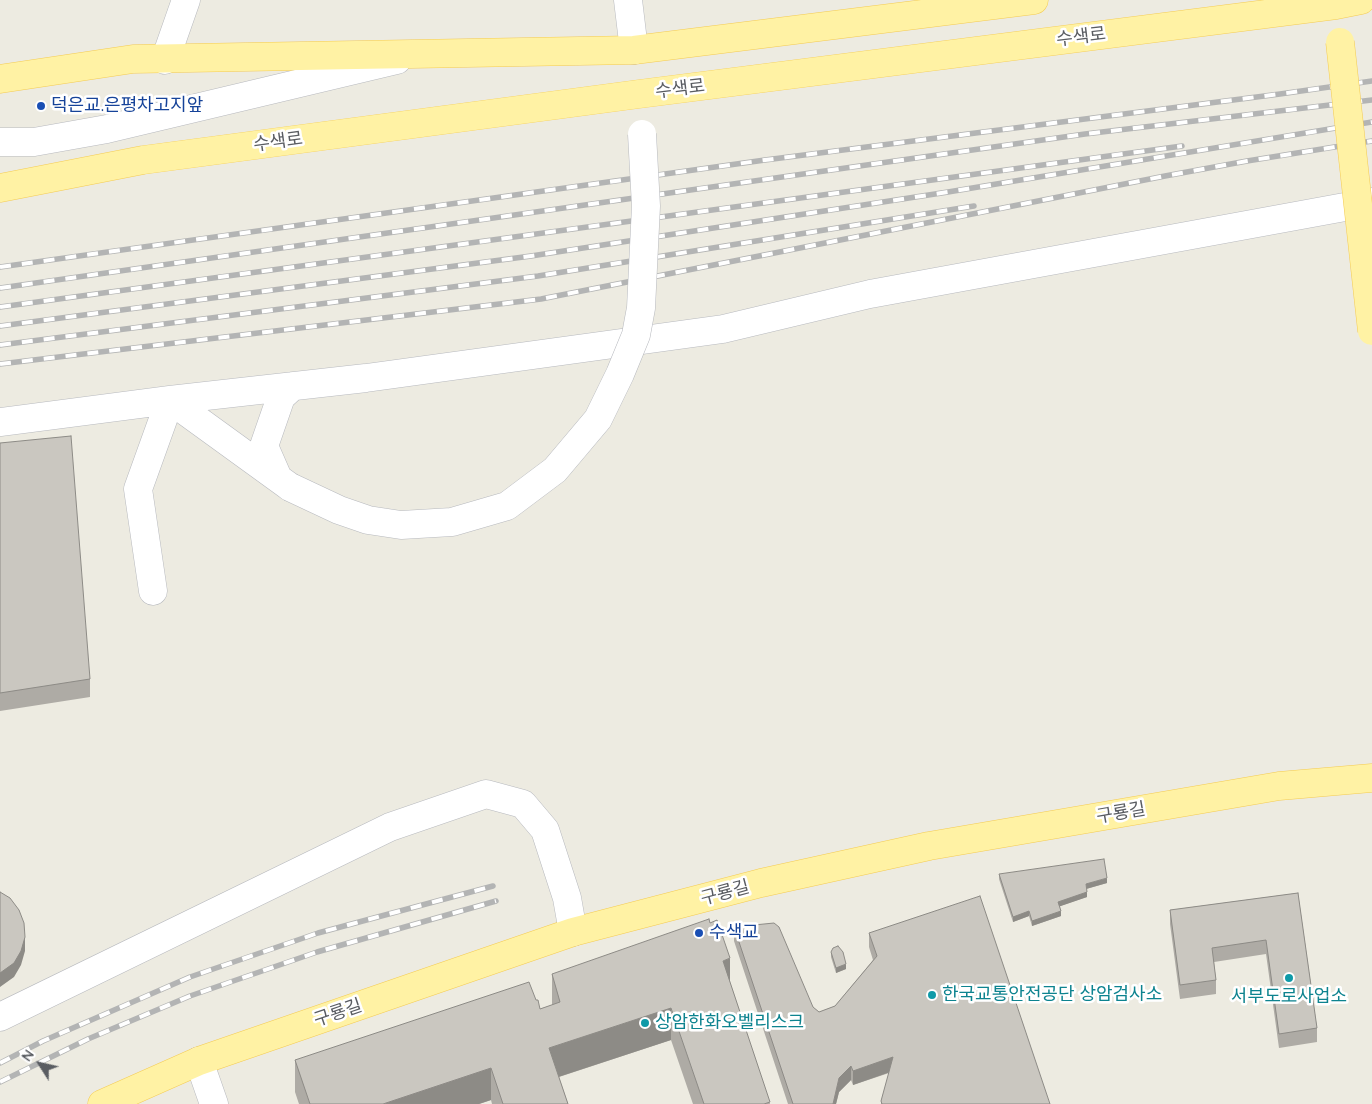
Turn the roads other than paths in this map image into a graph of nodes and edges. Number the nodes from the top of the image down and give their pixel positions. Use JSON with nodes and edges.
{"nodes":[{"id":1,"x":186,"y":0,"type":"edge"},
{"id":2,"x":628,"y":0,"type":"edge"},
{"id":3,"x":1034,"y":0,"type":"edge"},
{"id":4,"x":1345,"y":2,"type":"edge"},
{"id":5,"x":634,"y":50,"type":"junction"},
{"id":6,"x":420,"y":54,"type":"junction"},
{"id":7,"x":165,"y":60,"type":"junction"},
{"id":8,"x":0,"y":79,"type":"edge"},
{"id":9,"x":642,"y":134,"type":"dead end"},
{"id":10,"x":0,"y":142,"type":"edge"},
{"id":11,"x":0,"y":173,"type":"edge"},
{"id":12,"x":44,"y":180,"type":"junction"},
{"id":13,"x":0,"y":188,"type":"edge"},
{"id":14,"x":1372,"y":202,"type":"edge"},
{"id":15,"x":1372,"y":331,"type":"edge"},
{"id":16,"x":293,"y":386,"type":"junction"},
{"id":17,"x":170,"y":400,"type":"junction"},
{"id":18,"x":0,"y":422,"type":"edge"},
{"id":19,"x":284,"y":482,"type":"junction"},
{"id":20,"x":153,"y":591,"type":"dead end"},
{"id":21,"x":1372,"y":778,"type":"edge"},
{"id":22,"x":573,"y":932,"type":"junction"},
{"id":23,"x":0,"y":1017,"type":"edge"},
{"id":24,"x":199,"y":1062,"type":"junction"},
{"id":25,"x":102,"y":1104,"type":"edge"},
{"id":26,"x":214,"y":1104,"type":"edge"}],
"edges":[{"from":1,"to":7,"type":"street"},
{"from":2,"to":5,"type":"street"},
{"from":3,"to":5,"type":"main road"},
{"from":4,"to":12,"type":"main road","name":"수색로"},
{"from":4,"to":15,"type":"main road","bridge":true},
{"from":5,"to":6,"type":"main road"},
{"from":6,"to":7,"type":"main road"},
{"from":6,"to":10,"type":"street"},
{"from":7,"to":8,"type":"main road"},
{"from":9,"to":19,"type":"street","bridge":true},
{"from":11,"to":12,"type":"street"},
{"from":12,"to":13,"type":"main road","name":"수색로"},
{"from":14,"to":16,"type":"street"},
{"from":16,"to":17,"type":"street"},
{"from":16,"to":19,"type":"street"},
{"from":17,"to":18,"type":"street"},
{"from":17,"to":19,"type":"street"},
{"from":17,"to":20,"type":"street"},
{"from":21,"to":22,"type":"main road","name":"구룡길"},
{"from":22,"to":23,"type":"street"},
{"from":22,"to":24,"type":"main road","name":"구룡길"},
{"from":24,"to":25,"type":"main road","name":"구룡길"},
{"from":24,"to":26,"type":"street"}]}
